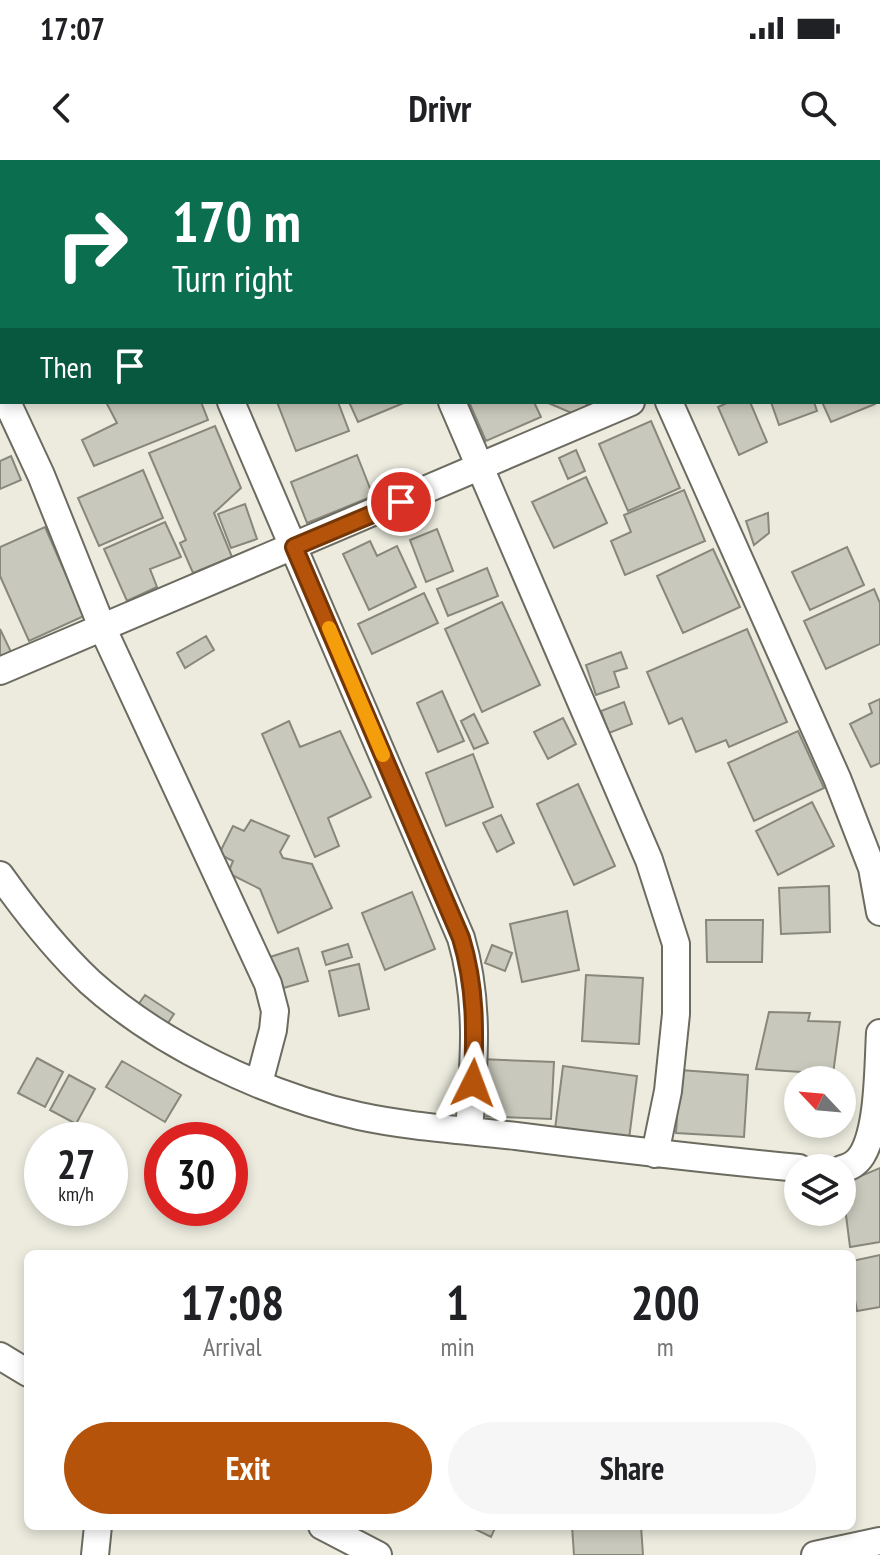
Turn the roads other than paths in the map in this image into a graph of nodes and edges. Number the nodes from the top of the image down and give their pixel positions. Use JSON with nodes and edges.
{"nodes":[{"id":1,"x":8,"y":404,"type":"edge"},
{"id":2,"x":232,"y":404,"type":"edge"},
{"id":3,"x":453,"y":404,"type":"edge"},
{"id":4,"x":626,"y":404,"type":"edge"},
{"id":5,"x":670,"y":404,"type":"edge"},
{"id":6,"x":481,"y":467,"type":"junction"},
{"id":7,"x":294,"y":547,"type":"junction"},
{"id":8,"x":102,"y":627,"type":"junction"},
{"id":9,"x":0,"y":671,"type":"edge"},
{"id":10,"x":0,"y":875,"type":"edge"},
{"id":11,"x":880,"y":912,"type":"edge"},
{"id":12,"x":880,"y":1033,"type":"edge"},
{"id":13,"x":259,"y":1083,"type":"junction"},
{"id":14,"x":469,"y":1130,"type":"junction"},
{"id":15,"x":655,"y":1154,"type":"junction"},
{"id":16,"x":856,"y":1162,"type":"edge"},
{"id":17,"x":784,"y":1167,"type":"edge"},
{"id":18,"x":0,"y":1356,"type":"edge"},
{"id":19,"x":24,"y":1371,"type":"edge"},
{"id":20,"x":98,"y":1530,"type":"edge"},
{"id":21,"x":330,"y":1530,"type":"edge"},
{"id":22,"x":880,"y":1541,"type":"edge"},
{"id":23,"x":95,"y":1555,"type":"edge"},
{"id":24,"x":378,"y":1555,"type":"edge"},
{"id":25,"x":815,"y":1555,"type":"edge"}],
"edges":[{"from":1,"to":8,"type":"street"},
{"from":2,"to":7,"type":"street"},
{"from":3,"to":6,"type":"street"},
{"from":4,"to":6,"type":"street"},
{"from":5,"to":11,"type":"street"},
{"from":6,"to":7,"type":"street"},
{"from":6,"to":15,"type":"street"},
{"from":7,"to":8,"type":"street"},
{"from":7,"to":14,"type":"street"},
{"from":8,"to":9,"type":"street"},
{"from":8,"to":13,"type":"street"},
{"from":10,"to":13,"type":"street"},
{"from":12,"to":16,"type":"street"},
{"from":13,"to":14,"type":"street"},
{"from":14,"to":15,"type":"street"},
{"from":15,"to":17,"type":"street"},
{"from":18,"to":19,"type":"street"},
{"from":20,"to":23,"type":"street"},
{"from":21,"to":24,"type":"street"},
{"from":22,"to":25,"type":"street"}]}
